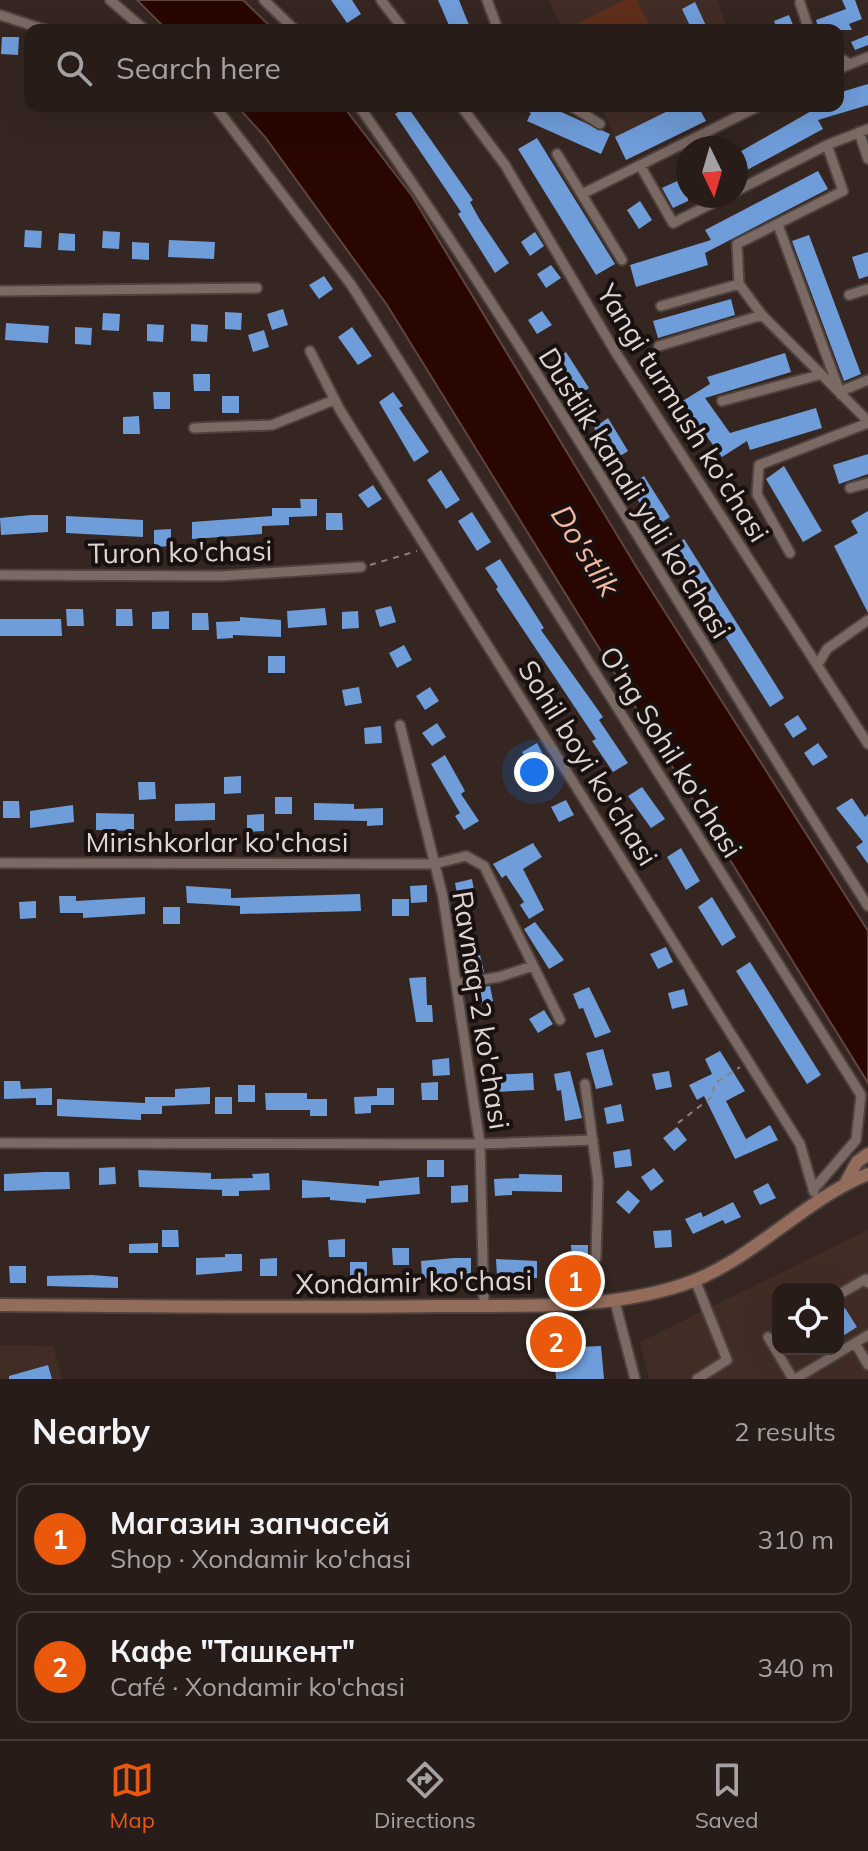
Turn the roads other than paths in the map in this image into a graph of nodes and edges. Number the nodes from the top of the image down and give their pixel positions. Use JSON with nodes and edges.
{"nodes":[{"id":1,"x":110,"y":0,"type":"edge"},
{"id":2,"x":264,"y":0,"type":"edge"},
{"id":3,"x":381,"y":0,"type":"edge"},
{"id":4,"x":487,"y":0,"type":"edge"},
{"id":5,"x":800,"y":3,"type":"dead end"},
{"id":6,"x":0,"y":15,"type":"edge"},
{"id":7,"x":28,"y":24,"type":"edge"},
{"id":8,"x":138,"y":24,"type":"edge"},
{"id":9,"x":289,"y":24,"type":"edge"},
{"id":10,"x":399,"y":24,"type":"edge"},
{"id":11,"x":496,"y":24,"type":"edge"},
{"id":12,"x":807,"y":24,"type":"edge"},
{"id":13,"x":868,"y":57,"type":"edge"},
{"id":14,"x":844,"y":60,"type":"edge"},
{"id":15,"x":850,"y":64,"type":"junction"},
{"id":16,"x":844,"y":66,"type":"edge"},
{"id":17,"x":220,"y":112,"type":"edge"},
{"id":18,"x":363,"y":112,"type":"edge"},
{"id":19,"x":465,"y":112,"type":"edge"},
{"id":20,"x":581,"y":112,"type":"edge"},
{"id":21,"x":747,"y":112,"type":"edge"},
{"id":22,"x":600,"y":124,"type":"dead end"},
{"id":23,"x":864,"y":130,"type":"edge"},
{"id":24,"x":827,"y":145,"type":"junction"},
{"id":25,"x":557,"y":154,"type":"dead end"},
{"id":26,"x":868,"y":159,"type":"edge"},
{"id":27,"x":641,"y":167,"type":"junction"},
{"id":28,"x":748,"y":185,"type":"edge"},
{"id":29,"x":582,"y":194,"type":"junction"},
{"id":30,"x":703,"y":208,"type":"edge"},
{"id":31,"x":778,"y":225,"type":"junction"},
{"id":32,"x":622,"y":260,"type":"dead end"},
{"id":33,"x":739,"y":284,"type":"junction"},
{"id":34,"x":257,"y":288,"type":"dead end"},
{"id":35,"x":868,"y":289,"type":"edge"},
{"id":36,"x":0,"y":291,"type":"edge"},
{"id":37,"x":849,"y":295,"type":"dead end"},
{"id":38,"x":661,"y":306,"type":"dead end"},
{"id":39,"x":762,"y":315,"type":"junction"},
{"id":40,"x":659,"y":346,"type":"dead end"},
{"id":41,"x":310,"y":351,"type":"dead end"},
{"id":42,"x":819,"y":375,"type":"junction"},
{"id":43,"x":868,"y":380,"type":"edge"},
{"id":44,"x":840,"y":395,"type":"junction"},
{"id":45,"x":334,"y":400,"type":"junction"},
{"id":46,"x":722,"y":401,"type":"dead end"},
{"id":47,"x":868,"y":422,"type":"edge"},
{"id":48,"x":194,"y":428,"type":"dead end"},
{"id":49,"x":868,"y":483,"type":"edge"},
{"id":50,"x":850,"y":488,"type":"dead end"},
{"id":51,"x":790,"y":553,"type":"dead end"},
{"id":52,"x":361,"y":567,"type":"road end"},
{"id":53,"x":0,"y":575,"type":"edge"},
{"id":54,"x":868,"y":620,"type":"edge"},
{"id":55,"x":818,"y":664,"type":"junction"},
{"id":56,"x":400,"y":725,"type":"dead end"},
{"id":57,"x":868,"y":744,"type":"edge"},
{"id":58,"x":0,"y":863,"type":"edge"},
{"id":59,"x":434,"y":864,"type":"junction"},
{"id":60,"x":868,"y":906,"type":"edge"},
{"id":61,"x":533,"y":966,"type":"junction"},
{"id":62,"x":456,"y":984,"type":"junction"},
{"id":63,"x":560,"y":1020,"type":"dead end"},
{"id":64,"x":585,"y":1084,"type":"dead end"},
{"id":65,"x":593,"y":1140,"type":"junction"},
{"id":66,"x":0,"y":1143,"type":"edge"},
{"id":67,"x":480,"y":1144,"type":"junction"},
{"id":68,"x":868,"y":1154,"type":"edge"},
{"id":69,"x":868,"y":1174,"type":"edge"},
{"id":70,"x":845,"y":1184,"type":"junction"},
{"id":71,"x":816,"y":1196,"type":"junction"},
{"id":72,"x":596,"y":1258,"type":"dead end"},
{"id":73,"x":695,"y":1280,"type":"junction"},
{"id":74,"x":868,"y":1283,"type":"edge"},
{"id":75,"x":844,"y":1292,"type":"edge"},
{"id":76,"x":615,"y":1302,"type":"junction"},
{"id":77,"x":0,"y":1305,"type":"edge"},
{"id":78,"x":484,"y":1306,"type":"junction"},
{"id":79,"x":868,"y":1335,"type":"edge"},
{"id":80,"x":768,"y":1337,"type":"dead end"},
{"id":81,"x":855,"y":1343,"type":"junction"},
{"id":82,"x":868,"y":1365,"type":"edge"},
{"id":83,"x":635,"y":1379,"type":"edge"},
{"id":84,"x":697,"y":1379,"type":"edge"},
{"id":85,"x":794,"y":1379,"type":"edge"}],
"edges":[{"from":1,"to":8,"type":"street"},
{"from":2,"to":9,"type":"street"},
{"from":3,"to":10,"type":"street"},
{"from":4,"to":11,"type":"street"},
{"from":5,"to":12,"type":"street"},
{"from":6,"to":7,"type":"street"},
{"from":13,"to":15,"type":"street"},
{"from":14,"to":15,"type":"street"},
{"from":15,"to":16,"type":"street"},
{"from":17,"to":71,"type":"street","name":"O'ng Sohil ko'chasi"},
{"from":18,"to":60,"type":"street","name":"Dustlik kanali yuli ko'chasi"},
{"from":19,"to":55,"type":"street","name":"Yangi turmush ko'chasi"},
{"from":20,"to":22,"type":"street"},
{"from":21,"to":27,"type":"street"},
{"from":23,"to":24,"type":"street"},
{"from":23,"to":26,"type":"street"},
{"from":24,"to":28,"type":"street"},
{"from":24,"to":31,"type":"street"},
{"from":25,"to":29,"type":"street"},
{"from":27,"to":29,"type":"street"},
{"from":27,"to":30,"type":"street"},
{"from":29,"to":32,"type":"street"},
{"from":31,"to":33,"type":"street"},
{"from":31,"to":44,"type":"street"},
{"from":33,"to":38,"type":"street"},
{"from":33,"to":39,"type":"street"},
{"from":34,"to":36,"type":"street"},
{"from":35,"to":37,"type":"street"},
{"from":39,"to":40,"type":"street"},
{"from":39,"to":42,"type":"street"},
{"from":41,"to":45,"type":"street","name":"Sohil boyi ko'chasi"},
{"from":42,"to":44,"type":"street"},
{"from":42,"to":46,"type":"street"},
{"from":43,"to":44,"type":"street"},
{"from":44,"to":47,"type":"street"},
{"from":45,"to":48,"type":"street"},
{"from":45,"to":71,"type":"street","name":"Sohil boyi ko'chasi"},
{"from":47,"to":51,"type":"street"},
{"from":49,"to":50,"type":"street"},
{"from":52,"to":53,"type":"street","name":"Turon ko'chasi"},
{"from":54,"to":55,"type":"street"},
{"from":55,"to":57,"type":"street","name":"Yangi turmush ko'chasi"},
{"from":56,"to":59,"type":"street","name":"Ravnaq-2 ko'chasi"},
{"from":58,"to":59,"type":"street","name":"Mirishkorlar ko'chasi"},
{"from":59,"to":61,"type":"street","name":"Mirishkorlar ko'chasi"},
{"from":59,"to":62,"type":"street","name":"Ravnaq-2 ko'chasi"},
{"from":61,"to":62,"type":"street"},
{"from":61,"to":63,"type":"street","name":"Mirishkorlar ko'chasi"},
{"from":62,"to":67,"type":"street","name":"Ravnaq-2 ko'chasi"},
{"from":64,"to":65,"type":"street"},
{"from":65,"to":67,"type":"street"},
{"from":65,"to":72,"type":"street"},
{"from":66,"to":67,"type":"street"},
{"from":67,"to":78,"type":"street","name":"Ravnaq-2 ko'chasi"},
{"from":68,"to":70,"type":"main road","name":"Xondamir ko'chasi"},
{"from":69,"to":70,"type":"main road","name":"Xondamir ko'chasi"},
{"from":70,"to":71,"type":"main road","name":"Xondamir ko'chasi"},
{"from":71,"to":73,"type":"main road","name":"Xondamir ko'chasi"},
{"from":73,"to":76,"type":"main road","name":"Xondamir ko'chasi"},
{"from":73,"to":84,"type":"street"},
{"from":74,"to":75,"type":"street"},
{"from":76,"to":78,"type":"main road","name":"Xondamir ko'chasi"},
{"from":76,"to":83,"type":"street"},
{"from":77,"to":78,"type":"main road","name":"Xondamir ko'chasi"},
{"from":79,"to":81,"type":"street"},
{"from":80,"to":85,"type":"street"},
{"from":81,"to":82,"type":"street"},
{"from":81,"to":85,"type":"street"}]}
